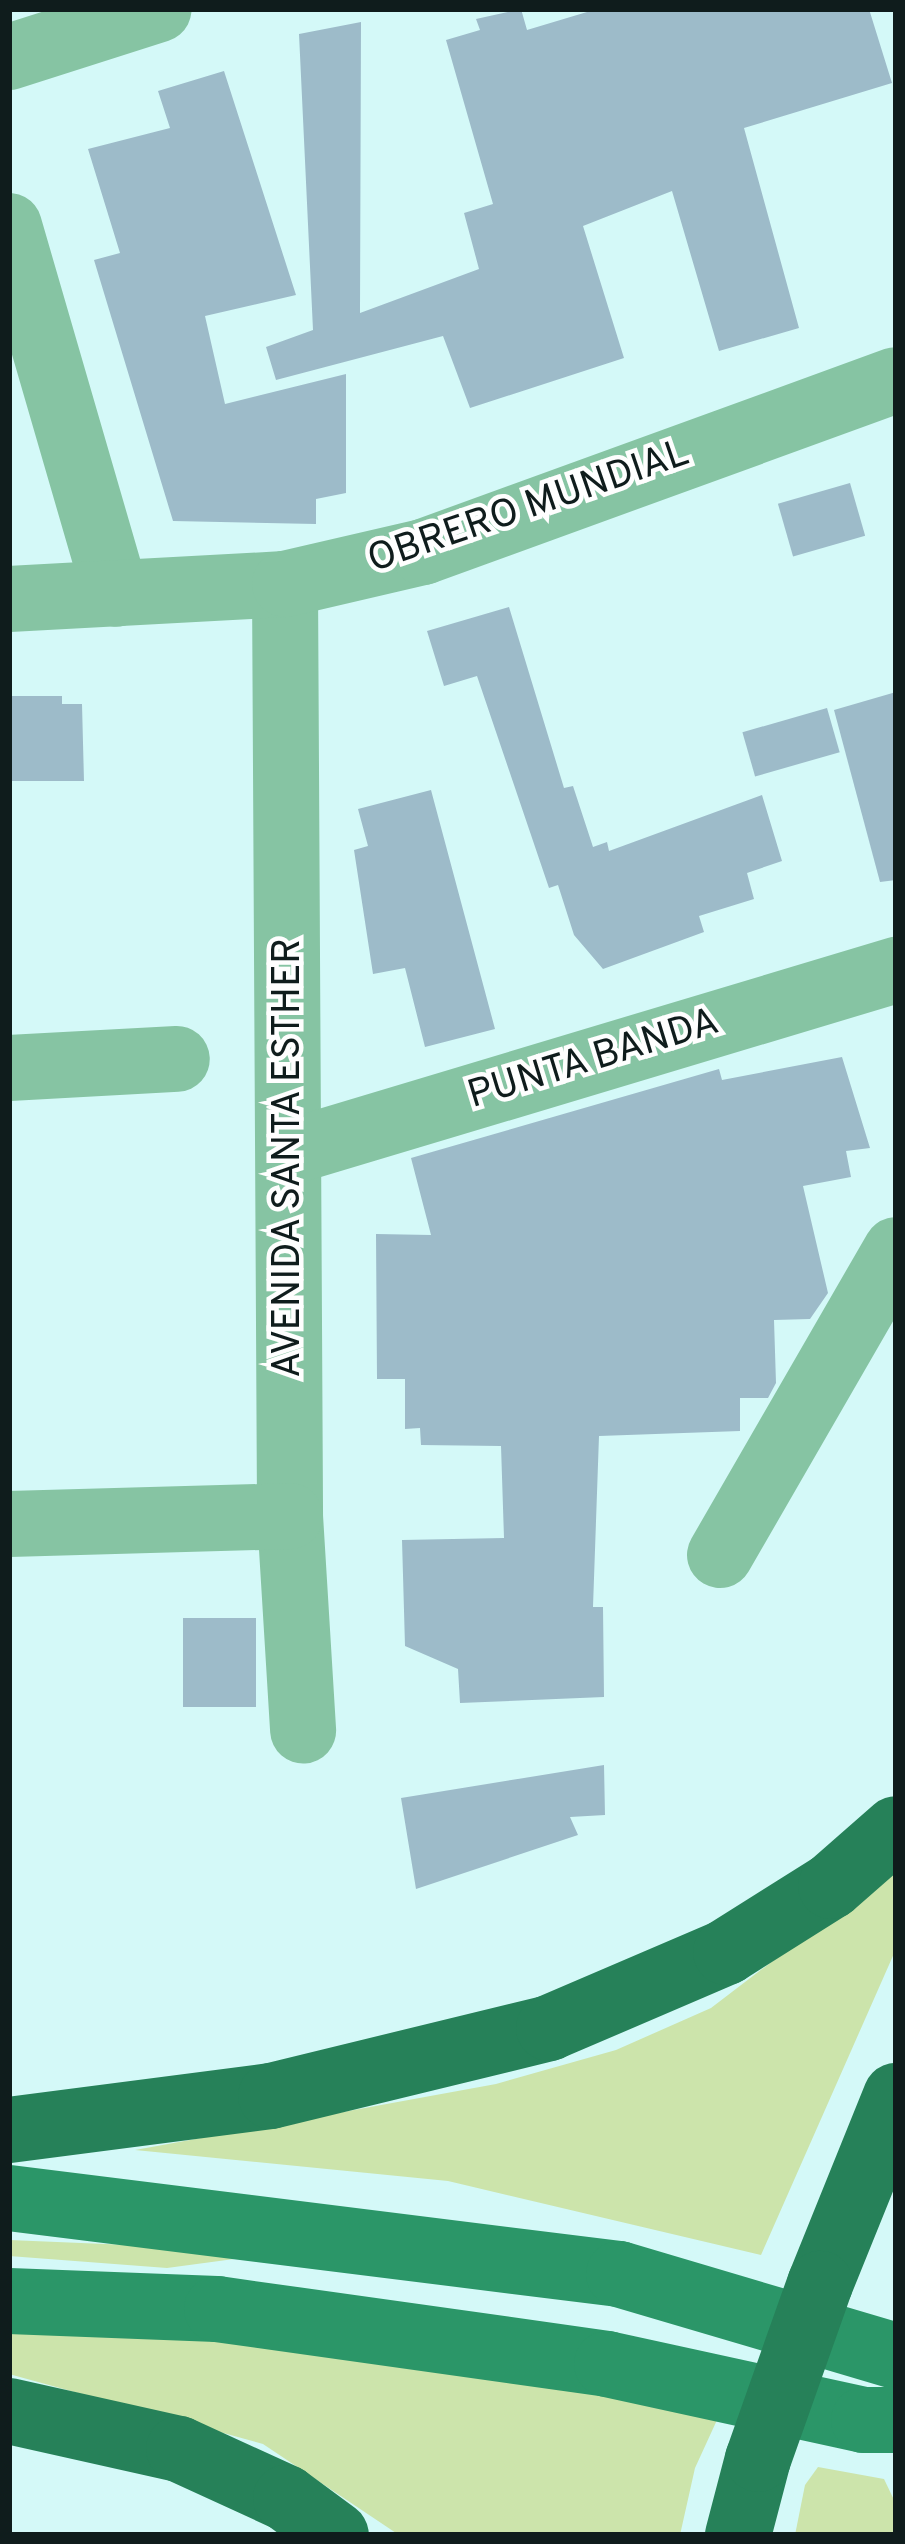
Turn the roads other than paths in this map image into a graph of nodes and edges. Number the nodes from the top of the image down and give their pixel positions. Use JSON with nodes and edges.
{"nodes":[{"id":1,"x":160,"y":9,"type":"edge"},
{"id":2,"x":9,"y":57,"type":"edge"},
{"id":3,"x":9,"y":226,"type":"edge"},
{"id":4,"x":896,"y":380,"type":"edge"},
{"id":5,"x":285,"y":584,"type":"junction"},
{"id":6,"x":116,"y":593,"type":"junction"},
{"id":7,"x":9,"y":598,"type":"edge"},
{"id":8,"x":896,"y":970,"type":"edge"},
{"id":9,"x":177,"y":1059,"type":"dead end"},
{"id":10,"x":9,"y":1068,"type":"edge"},
{"id":11,"x":293,"y":1151,"type":"junction"},
{"id":12,"x":896,"y":1250,"type":"edge"},
{"id":13,"x":290,"y":1516,"type":"junction"},
{"id":14,"x":9,"y":1524,"type":"edge"},
{"id":15,"x":720,"y":1555,"type":"dead end"},
{"id":16,"x":303,"y":1731,"type":"dead end"},
{"id":17,"x":896,"y":1829,"type":"edge"},
{"id":18,"x":896,"y":2096,"type":"edge"},
{"id":19,"x":9,"y":2130,"type":"edge"},
{"id":20,"x":9,"y":2198,"type":"edge"},
{"id":21,"x":9,"y":2302,"type":"edge"},
{"id":22,"x":896,"y":2356,"type":"edge"},
{"id":23,"x":9,"y":2411,"type":"edge"},
{"id":24,"x":896,"y":2420,"type":"edge"},
{"id":25,"x":336,"y":2535,"type":"edge"},
{"id":26,"x":737,"y":2535,"type":"edge"}],
"edges":[{"from":1,"to":2,"type":"street"},
{"from":3,"to":6,"type":"street"},
{"from":4,"to":5,"type":"street","name":"OBRERO MUNDIAL"},
{"from":5,"to":6,"type":"street","name":"OBRERO MUNDIAL"},
{"from":5,"to":11,"type":"street","name":"AVENIDA SANTA ESTHER"},
{"from":6,"to":7,"type":"street","name":"OBRERO MUNDIAL"},
{"from":8,"to":11,"type":"street","name":"PUNTA BANDA"},
{"from":9,"to":10,"type":"street"},
{"from":11,"to":13,"type":"street","name":"AVENIDA SANTA ESTHER"},
{"from":12,"to":15,"type":"street"},
{"from":13,"to":14,"type":"street"},
{"from":13,"to":16,"type":"street","name":"AVENIDA SANTA ESTHER"},
{"from":17,"to":19,"type":"highway"},
{"from":18,"to":26,"type":"highway","bridge":true},
{"from":20,"to":22,"type":"main road"},
{"from":21,"to":24,"type":"main road"},
{"from":23,"to":25,"type":"highway"}]}
